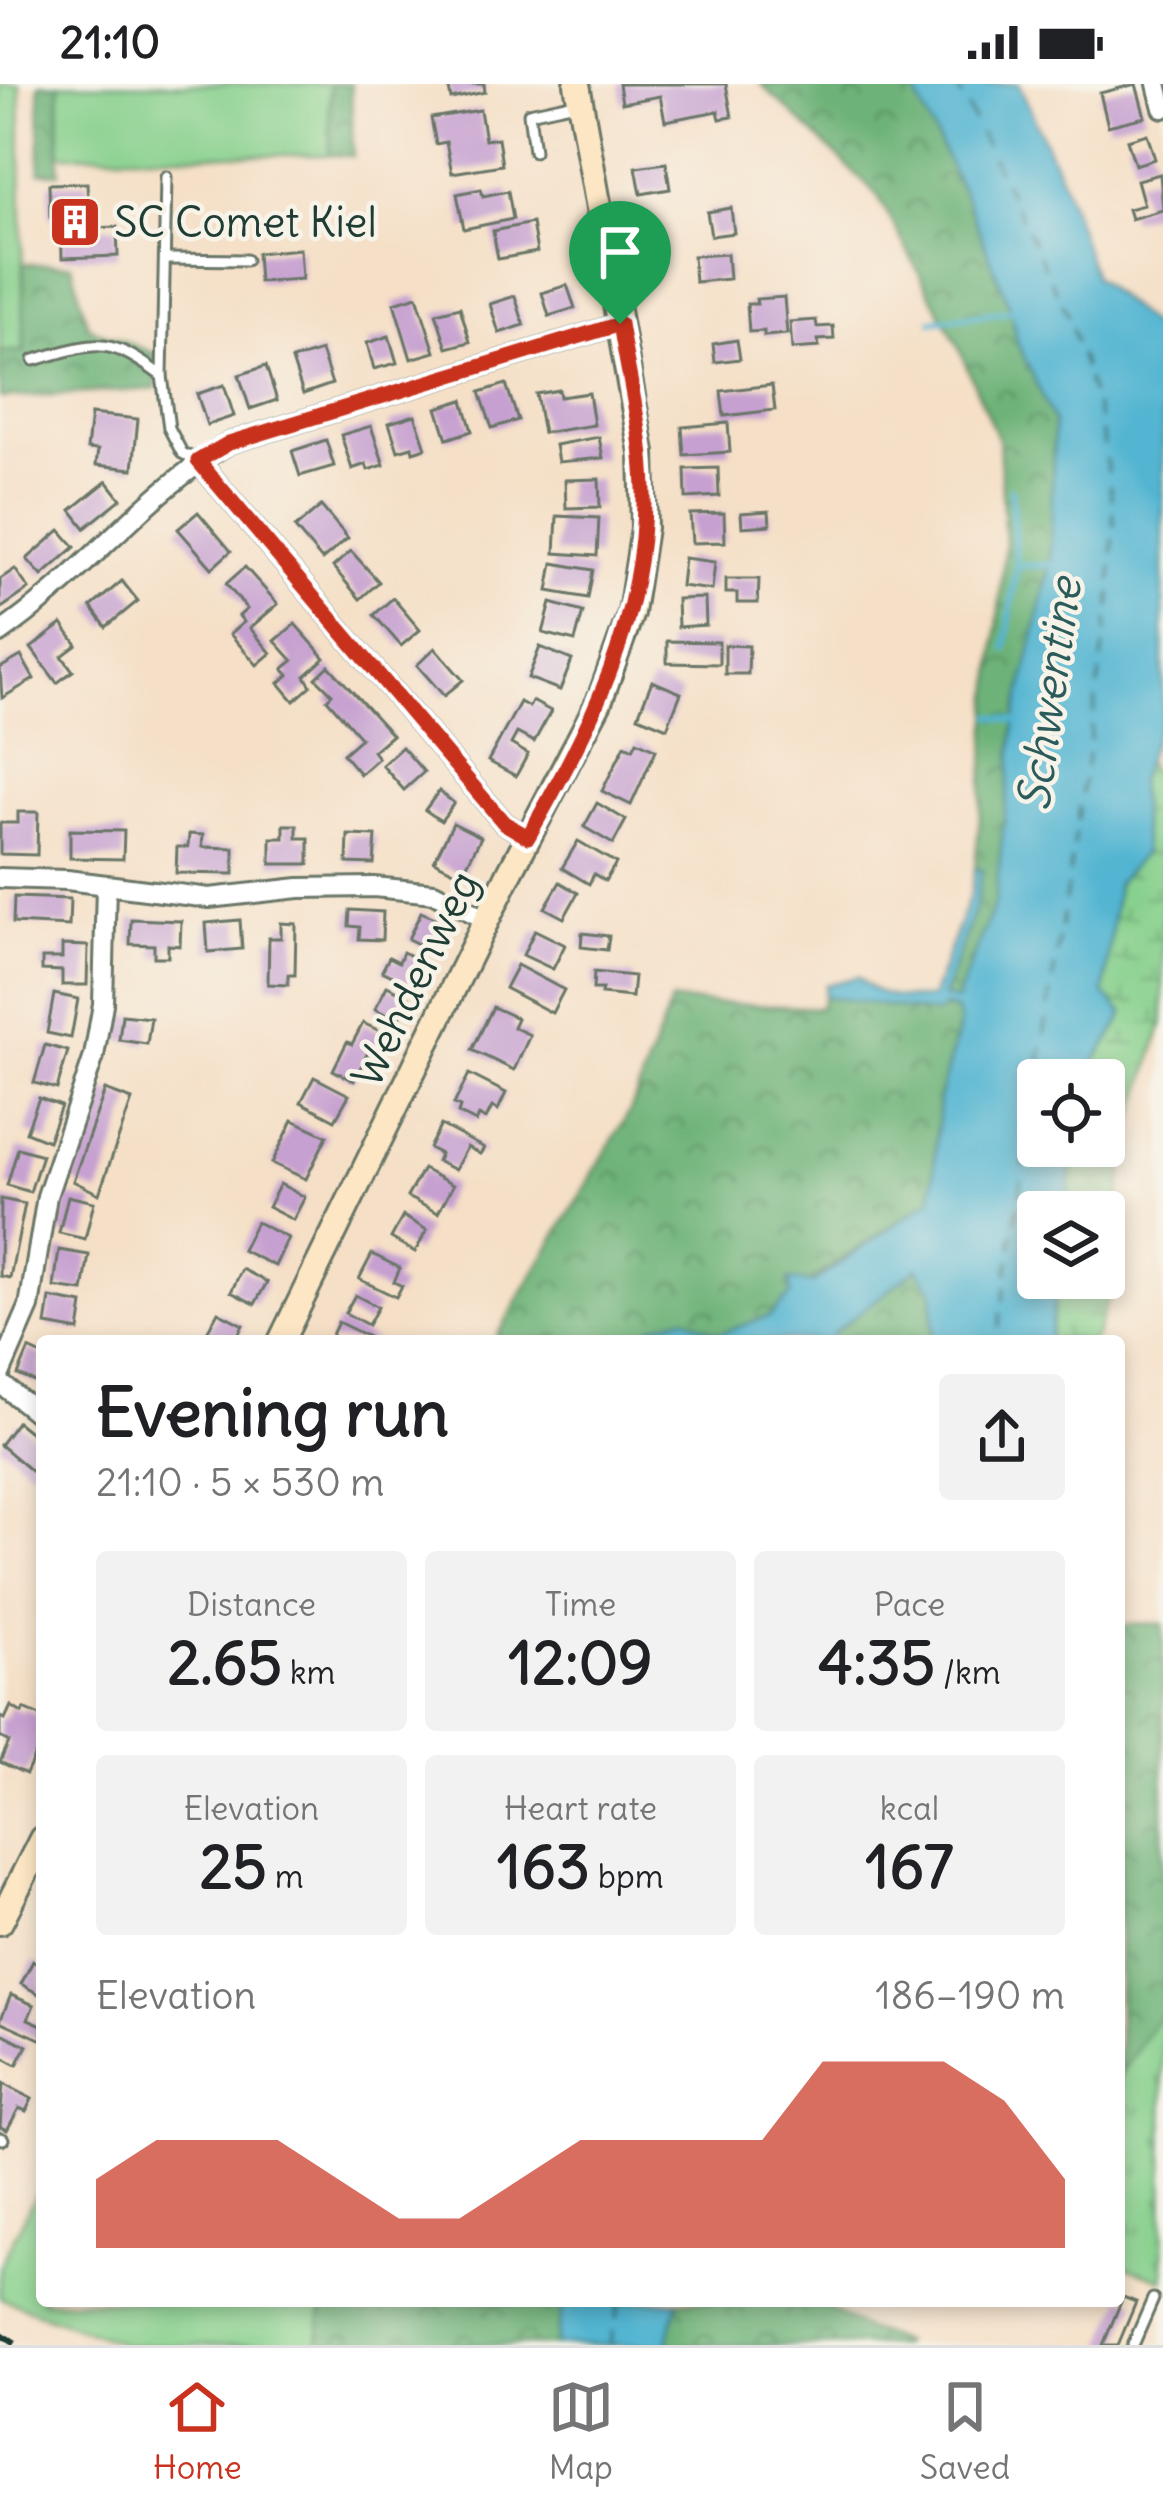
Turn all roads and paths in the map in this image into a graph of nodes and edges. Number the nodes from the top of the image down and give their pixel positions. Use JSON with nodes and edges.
{"nodes":[{"id":1,"x":1157,"y":84,"type":"edge"},
{"id":2,"x":578,"y":93,"type":"edge"},
{"id":3,"x":1163,"y":108,"type":"edge"},
{"id":4,"x":534,"y":151,"type":"dead end"},
{"id":5,"x":166,"y":177,"type":"dead end"},
{"id":6,"x":166,"y":260,"type":"junction"},
{"id":7,"x":247,"y":260,"type":"dead end"},
{"id":8,"x":620,"y":324,"type":"junction"},
{"id":9,"x":34,"y":360,"type":"dead end"},
{"id":10,"x":162,"y":376,"type":"junction"},
{"id":11,"x":198,"y":461,"type":"junction"},
{"id":12,"x":0,"y":633,"type":"edge"},
{"id":13,"x":528,"y":837,"type":"junction"},
{"id":14,"x":0,"y":878,"type":"edge"},
{"id":15,"x":106,"y":885,"type":"junction"},
{"id":16,"x":487,"y":920,"type":"junction"},
{"id":17,"x":284,"y":1335,"type":"edge"},
{"id":18,"x":0,"y":1373,"type":"edge"},
{"id":19,"x":0,"y":1384,"type":"edge"},
{"id":20,"x":36,"y":1412,"type":"edge"},
{"id":21,"x":36,"y":1851,"type":"edge"},
{"id":22,"x":0,"y":1922,"type":"edge"},
{"id":23,"x":1153,"y":2300,"type":"dead end"},
{"id":24,"x":1133,"y":2345,"type":"edge"}],
"edges":[{"from":1,"to":3,"type":"street"},
{"from":2,"to":4,"type":"lane"},
{"from":2,"to":8,"type":"main road","name":"Wehdenweg"},
{"from":5,"to":6,"type":"lane"},
{"from":6,"to":7,"type":"lane"},
{"from":6,"to":10,"type":"lane"},
{"from":8,"to":11,"type":"street"},
{"from":8,"to":13,"type":"main road","name":"Wehdenweg"},
{"from":9,"to":10,"type":"lane"},
{"from":10,"to":11,"type":"lane"},
{"from":11,"to":12,"type":"street"},
{"from":11,"to":13,"type":"street"},
{"from":13,"to":16,"type":"main road","name":"Wehdenweg"},
{"from":14,"to":15,"type":"street"},
{"from":15,"to":16,"type":"street"},
{"from":15,"to":18,"type":"street"},
{"from":16,"to":17,"type":"main road","name":"Wehdenweg"},
{"from":19,"to":20,"type":"street"},
{"from":21,"to":22,"type":"main road"},
{"from":23,"to":24,"type":"lane"}]}
